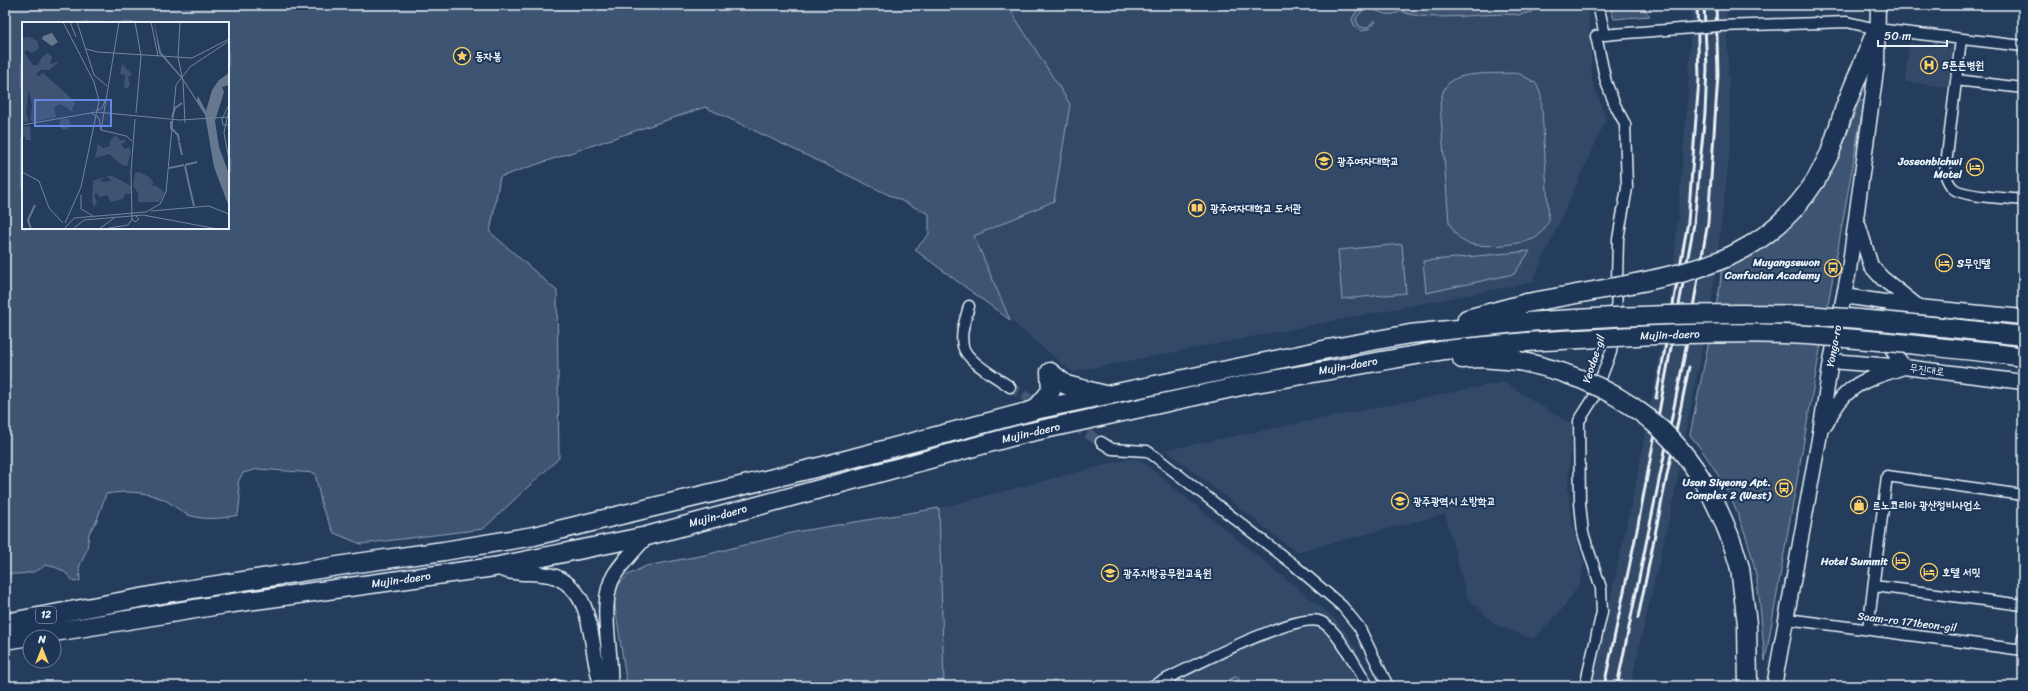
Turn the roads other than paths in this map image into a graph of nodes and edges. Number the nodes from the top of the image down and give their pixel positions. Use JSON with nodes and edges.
{"nodes":[{"id":1,"x":1598,"y":5,"type":"edge"},
{"id":2,"x":1878,"y":5,"type":"edge"},
{"id":3,"x":1877,"y":29,"type":"junction"},
{"id":4,"x":1605,"y":35,"type":"junction"},
{"id":5,"x":1961,"y":39,"type":"junction"},
{"id":6,"x":2023,"y":46,"type":"edge"},
{"id":7,"x":1956,"y":80,"type":"junction"},
{"id":8,"x":2023,"y":88,"type":"edge"},
{"id":9,"x":2023,"y":200,"type":"edge"},
{"id":10,"x":1856,"y":218,"type":"junction"},
{"id":11,"x":1844,"y":296,"type":"junction"},
{"id":12,"x":969,"y":306,"type":"dead end"},
{"id":13,"x":1918,"y":307,"type":"junction"},
{"id":14,"x":2023,"y":317,"type":"edge"},
{"id":15,"x":1410,"y":334,"type":"junction"},
{"id":16,"x":2023,"y":336,"type":"edge"},
{"id":17,"x":2023,"y":357,"type":"edge"},
{"id":18,"x":1831,"y":361,"type":"junction"},
{"id":19,"x":1346,"y":366,"type":"junction"},
{"id":20,"x":1904,"y":367,"type":"junction"},
{"id":21,"x":2023,"y":382,"type":"edge"},
{"id":22,"x":1010,"y":387,"type":"tunnel mouth"},
{"id":23,"x":1105,"y":395,"type":"junction"},
{"id":24,"x":1035,"y":410,"type":"junction"},
{"id":25,"x":1819,"y":439,"type":"junction"},
{"id":26,"x":1101,"y":442,"type":"tunnel mouth"},
{"id":27,"x":2023,"y":495,"type":"edge"},
{"id":28,"x":647,"y":536,"type":"junction"},
{"id":29,"x":494,"y":567,"type":"junction"},
{"id":30,"x":1874,"y":586,"type":"junction"},
{"id":31,"x":2023,"y":605,"type":"edge"},
{"id":32,"x":88,"y":608,"type":"junction"},
{"id":33,"x":5,"y":612,"type":"edge"},
{"id":34,"x":1787,"y":619,"type":"junction"},
{"id":35,"x":5,"y":623,"type":"edge"},
{"id":36,"x":1868,"y":629,"type":"junction"},
{"id":37,"x":62,"y":632,"type":"edge"},
{"id":38,"x":2023,"y":637,"type":"edge"},
{"id":39,"x":22,"y":638,"type":"edge"},
{"id":40,"x":5,"y":640,"type":"edge"},
{"id":41,"x":22,"y":643,"type":"edge"},
{"id":42,"x":5,"y":650,"type":"edge"},
{"id":43,"x":2022,"y":650,"type":"edge"},
{"id":44,"x":602,"y":686,"type":"edge"},
{"id":45,"x":610,"y":686,"type":"edge"},
{"id":46,"x":1152,"y":686,"type":"edge"},
{"id":47,"x":1368,"y":686,"type":"edge"},
{"id":48,"x":1388,"y":686,"type":"edge"},
{"id":49,"x":1584,"y":686,"type":"edge"},
{"id":50,"x":1748,"y":686,"type":"edge"},
{"id":51,"x":1774,"y":686,"type":"edge"}],
"edges":[{"from":1,"to":4,"type":"street","name":"Yeodae-gil"},
{"from":2,"to":3,"type":"street","name":"Yonga-ro"},
{"from":3,"to":4,"type":"street","bridge":true},
{"from":3,"to":5,"type":"street"},
{"from":3,"to":10,"type":"street","name":"Yonga-ro"},
{"from":3,"to":15,"type":"highway","bridge":true},
{"from":4,"to":49,"type":"street","name":"Yeodae-gil"},
{"from":5,"to":6,"type":"street"},
{"from":5,"to":7,"type":"street"},
{"from":7,"to":8,"type":"street"},
{"from":7,"to":9,"type":"street"},
{"from":10,"to":11,"type":"street","name":"Yonga-ro"},
{"from":10,"to":13,"type":"street"},
{"from":11,"to":13,"type":"street"},
{"from":11,"to":18,"type":"street","name":"Yonga-ro"},
{"from":12,"to":22,"type":"street"},
{"from":13,"to":14,"type":"street"},
{"from":13,"to":20,"type":"street"},
{"from":15,"to":16,"type":"highway","name":"Mujin-daero","bridge":true},
{"from":15,"to":23,"type":"highway","name":"Mujin-daero"},
{"from":17,"to":19,"type":"highway","name":"Mujin-daero","bridge":true},
{"from":18,"to":20,"type":"street","name":"무진대로"},
{"from":18,"to":25,"type":"street","name":"Yonga-ro"},
{"from":19,"to":28,"type":"highway","name":"Mujin-daero"},
{"from":19,"to":50,"type":"highway","bridge":true},
{"from":20,"to":21,"type":"street","name":"무진대로"},
{"from":20,"to":25,"type":"street"},
{"from":23,"to":24,"type":"highway","name":"Mujin-daero"},
{"from":23,"to":24,"type":"highway"},
{"from":24,"to":32,"type":"highway","name":"Mujin-daero"},
{"from":25,"to":34,"type":"street","name":"Yonga-ro"},
{"from":26,"to":48,"type":"street"},
{"from":27,"to":30,"type":"street"},
{"from":28,"to":29,"type":"highway","name":"Mujin-daero"},
{"from":28,"to":45,"type":"street"},
{"from":29,"to":37,"type":"highway","name":"Mujin-daero"},
{"from":29,"to":44,"type":"street"},
{"from":30,"to":31,"type":"street"},
{"from":30,"to":36,"type":"street"},
{"from":32,"to":33,"type":"highway"},
{"from":32,"to":35,"type":"highway","number":"12"},
{"from":34,"to":36,"type":"street","name":"Saam-ro 171beon-gil"},
{"from":34,"to":51,"type":"street","name":"Yonga-ro"},
{"from":36,"to":43,"type":"street","name":"Saam-ro 171beon-gil"},
{"from":38,"to":43,"type":"street"},
{"from":39,"to":40,"type":"highway","number":"12"},
{"from":41,"to":42,"type":"highway"},
{"from":46,"to":47,"type":"street"}]}
